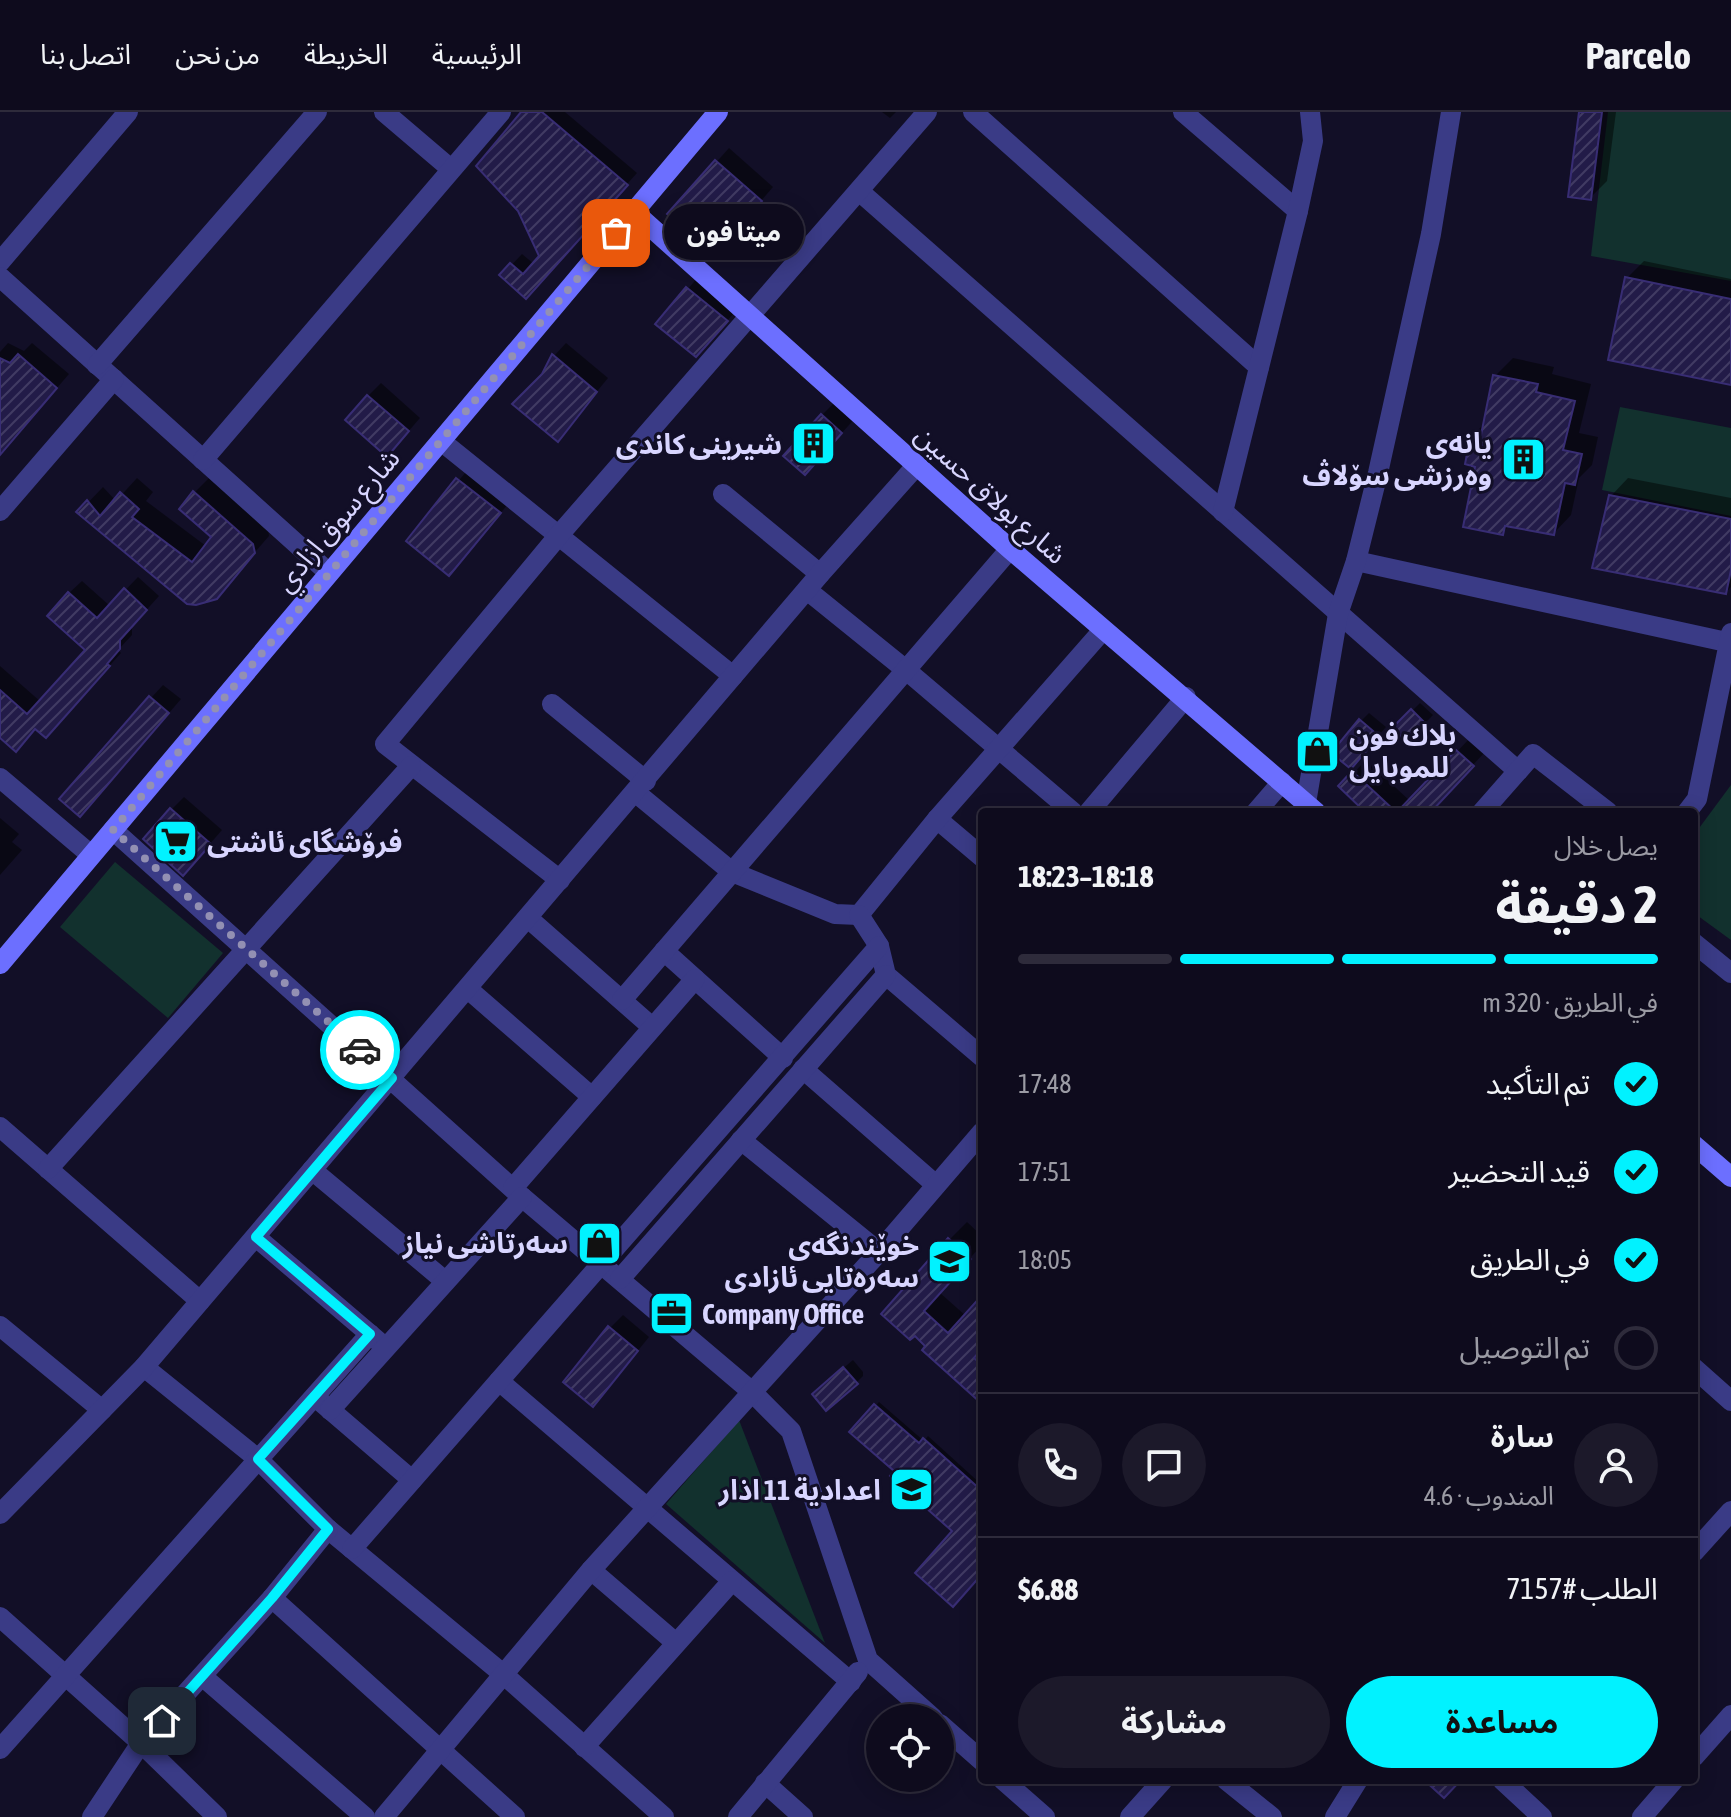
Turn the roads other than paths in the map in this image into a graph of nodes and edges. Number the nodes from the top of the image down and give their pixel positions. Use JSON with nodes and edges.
{"nodes":[{"id":1,"x":128,"y":112,"type":"edge"},
{"id":2,"x":317,"y":112,"type":"edge"},
{"id":3,"x":384,"y":112,"type":"edge"},
{"id":4,"x":501,"y":112,"type":"edge"},
{"id":5,"x":718,"y":112,"type":"edge"},
{"id":6,"x":927,"y":112,"type":"edge"},
{"id":7,"x":973,"y":112,"type":"edge"},
{"id":8,"x":1183,"y":112,"type":"edge"},
{"id":9,"x":1310,"y":112,"type":"edge"},
{"id":10,"x":1451,"y":112,"type":"edge"},
{"id":11,"x":451,"y":169,"type":"junction"},
{"id":12,"x":859,"y":191,"type":"junction"},
{"id":13,"x":1298,"y":211,"type":"junction"},
{"id":14,"x":634,"y":212,"type":"junction"},
{"id":15,"x":0,"y":262,"type":"edge"},
{"id":16,"x":0,"y":277,"type":"edge"},
{"id":17,"x":751,"y":315,"type":"junction"},
{"id":18,"x":97,"y":365,"type":"junction"},
{"id":19,"x":1259,"y":367,"type":"junction"},
{"id":20,"x":114,"y":379,"type":"junction"},
{"id":21,"x":441,"y":441,"type":"junction"},
{"id":22,"x":203,"y":460,"type":"junction"},
{"id":23,"x":917,"y":465,"type":"junction"},
{"id":24,"x":723,"y":494,"type":"dead end"},
{"id":25,"x":0,"y":511,"type":"edge"},
{"id":26,"x":1223,"y":512,"type":"junction"},
{"id":27,"x":559,"y":535,"type":"junction"},
{"id":28,"x":1010,"y":549,"type":"junction"},
{"id":29,"x":1356,"y":561,"type":"junction"},
{"id":30,"x":329,"y":573,"type":"junction"},
{"id":31,"x":820,"y":574,"type":"junction"},
{"id":32,"x":807,"y":590,"type":"junction"},
{"id":33,"x":1338,"y":614,"type":"junction"},
{"id":34,"x":1103,"y":630,"type":"junction"},
{"id":35,"x":1730,"y":640,"type":"edge"},
{"id":36,"x":906,"y":670,"type":"junction"},
{"id":37,"x":733,"y":676,"type":"junction"},
{"id":38,"x":1186,"y":697,"type":"junction"},
{"id":39,"x":552,"y":704,"type":"dead end"},
{"id":40,"x":998,"y":749,"type":"junction"},
{"id":41,"x":411,"y":766,"type":"junction"},
{"id":42,"x":1518,"y":771,"type":"junction"},
{"id":43,"x":0,"y":778,"type":"edge"},
{"id":44,"x":1282,"y":782,"type":"junction"},
{"id":45,"x":640,"y":787,"type":"junction"},
{"id":46,"x":1068,"y":808,"type":"edge"},
{"id":47,"x":1092,"y":808,"type":"edge"},
{"id":48,"x":1259,"y":808,"type":"edge"},
{"id":49,"x":1311,"y":808,"type":"edge"},
{"id":50,"x":1486,"y":808,"type":"edge"},
{"id":51,"x":1603,"y":808,"type":"edge"},
{"id":52,"x":1690,"y":808,"type":"edge"},
{"id":53,"x":937,"y":819,"type":"junction"},
{"id":54,"x":113,"y":830,"type":"junction"},
{"id":55,"x":978,"y":854,"type":"edge"},
{"id":56,"x":91,"y":855,"type":"junction"},
{"id":57,"x":732,"y":872,"type":"junction"},
{"id":58,"x":560,"y":880,"type":"junction"},
{"id":59,"x":859,"y":915,"type":"junction"},
{"id":60,"x":528,"y":918,"type":"junction"},
{"id":61,"x":879,"y":946,"type":"junction"},
{"id":62,"x":1698,"y":946,"type":"edge"},
{"id":63,"x":247,"y":950,"type":"junction"},
{"id":64,"x":664,"y":951,"type":"junction"},
{"id":65,"x":0,"y":964,"type":"edge"},
{"id":66,"x":1731,"y":973,"type":"edge"},
{"id":67,"x":886,"y":975,"type":"junction"},
{"id":68,"x":695,"y":979,"type":"junction"},
{"id":69,"x":468,"y":989,"type":"junction"},
{"id":70,"x":622,"y":1000,"type":"junction"},
{"id":71,"x":652,"y":1027,"type":"junction"},
{"id":72,"x":978,"y":1054,"type":"edge"},
{"id":73,"x":783,"y":1058,"type":"junction"},
{"id":74,"x":803,"y":1069,"type":"junction"},
{"id":75,"x":392,"y":1078,"type":"junction"},
{"id":76,"x":592,"y":1097,"type":"junction"},
{"id":77,"x":0,"y":1127,"type":"edge"},
{"id":78,"x":978,"y":1137,"type":"edge"},
{"id":79,"x":741,"y":1140,"type":"junction"},
{"id":80,"x":1698,"y":1148,"type":"edge"},
{"id":81,"x":48,"y":1169,"type":"junction"},
{"id":82,"x":312,"y":1170,"type":"junction"},
{"id":83,"x":1731,"y":1177,"type":"edge"},
{"id":84,"x":936,"y":1185,"type":"junction"},
{"id":85,"x":518,"y":1193,"type":"junction"},
{"id":86,"x":256,"y":1237,"type":"junction"},
{"id":87,"x":879,"y":1252,"type":"junction"},
{"id":88,"x":602,"y":1264,"type":"junction"},
{"id":89,"x":620,"y":1279,"type":"junction"},
{"id":90,"x":445,"y":1281,"type":"junction"},
{"id":91,"x":200,"y":1301,"type":"junction"},
{"id":92,"x":0,"y":1326,"type":"edge"},
{"id":93,"x":378,"y":1340,"type":"junction"},
{"id":94,"x":144,"y":1367,"type":"junction"},
{"id":95,"x":1698,"y":1372,"type":"edge"},
{"id":96,"x":499,"y":1381,"type":"junction"},
{"id":97,"x":751,"y":1391,"type":"junction"},
{"id":98,"x":1731,"y":1401,"type":"edge"},
{"id":99,"x":322,"y":1403,"type":"junction"},
{"id":100,"x":102,"y":1410,"type":"junction"},
{"id":101,"x":258,"y":1459,"type":"junction"},
{"id":102,"x":412,"y":1480,"type":"junction"},
{"id":103,"x":646,"y":1508,"type":"junction"},
{"id":104,"x":1731,"y":1511,"type":"edge"},
{"id":105,"x":0,"y":1514,"type":"edge"},
{"id":106,"x":328,"y":1529,"type":"junction"},
{"id":107,"x":1698,"y":1548,"type":"edge"},
{"id":108,"x":352,"y":1549,"type":"junction"},
{"id":109,"x":591,"y":1570,"type":"junction"},
{"id":110,"x":732,"y":1581,"type":"junction"},
{"id":111,"x":272,"y":1598,"type":"junction"},
{"id":112,"x":0,"y":1617,"type":"edge"},
{"id":113,"x":676,"y":1643,"type":"junction"},
{"id":114,"x":868,"y":1660,"type":"junction"},
{"id":115,"x":503,"y":1674,"type":"junction"},
{"id":116,"x":67,"y":1675,"type":"junction"},
{"id":117,"x":202,"y":1676,"type":"junction"},
{"id":118,"x":851,"y":1682,"type":"junction"},
{"id":119,"x":917,"y":1704,"type":"edge"},
{"id":120,"x":1731,"y":1715,"type":"edge"},
{"id":121,"x":954,"y":1736,"type":"edge"},
{"id":122,"x":141,"y":1743,"type":"junction"},
{"id":123,"x":584,"y":1747,"type":"junction"},
{"id":124,"x":0,"y":1749,"type":"edge"},
{"id":125,"x":441,"y":1749,"type":"junction"},
{"id":126,"x":1698,"y":1752,"type":"edge"},
{"id":127,"x":978,"y":1757,"type":"edge"},
{"id":128,"x":765,"y":1783,"type":"junction"},
{"id":129,"x":1008,"y":1784,"type":"edge"},
{"id":130,"x":1159,"y":1784,"type":"edge"},
{"id":131,"x":1231,"y":1784,"type":"edge"},
{"id":132,"x":1356,"y":1784,"type":"edge"},
{"id":133,"x":1506,"y":1784,"type":"edge"},
{"id":134,"x":1671,"y":1784,"type":"edge"},
{"id":135,"x":98,"y":1815,"type":"edge"},
{"id":136,"x":217,"y":1817,"type":"edge"},
{"id":137,"x":365,"y":1817,"type":"edge"},
{"id":138,"x":384,"y":1817,"type":"edge"},
{"id":139,"x":515,"y":1817,"type":"edge"},
{"id":140,"x":664,"y":1817,"type":"edge"},
{"id":141,"x":738,"y":1817,"type":"edge"},
{"id":142,"x":803,"y":1817,"type":"edge"},
{"id":143,"x":1045,"y":1817,"type":"edge"},
{"id":144,"x":1130,"y":1817,"type":"edge"},
{"id":145,"x":1272,"y":1817,"type":"edge"},
{"id":146,"x":1335,"y":1817,"type":"edge"},
{"id":147,"x":1542,"y":1817,"type":"edge"},
{"id":148,"x":1642,"y":1817,"type":"edge"}],
"edges":[{"from":1,"to":15,"type":"street"},
{"from":2,"to":18,"type":"street"},
{"from":3,"to":11,"type":"street"},
{"from":4,"to":11,"type":"street"},
{"from":5,"to":14,"type":"street","name":"شارع سوق ازادي"},
{"from":6,"to":12,"type":"street"},
{"from":7,"to":19,"type":"street"},
{"from":8,"to":13,"type":"street"},
{"from":9,"to":13,"type":"street"},
{"from":10,"to":29,"type":"street"},
{"from":11,"to":22,"type":"street"},
{"from":12,"to":17,"type":"street"},
{"from":12,"to":26,"type":"street"},
{"from":13,"to":19,"type":"street"},
{"from":14,"to":17,"type":"street","name":"شارع بولاق حسين"},
{"from":14,"to":21,"type":"street","name":"شارع سوق ازادي"},
{"from":16,"to":18,"type":"street"},
{"from":17,"to":23,"type":"street","name":"شارع بولاق حسين"},
{"from":17,"to":27,"type":"street"},
{"from":18,"to":20,"type":"street"},
{"from":19,"to":26,"type":"street"},
{"from":20,"to":22,"type":"street"},
{"from":20,"to":25,"type":"street"},
{"from":21,"to":27,"type":"street"},
{"from":21,"to":30,"type":"street","name":"شارع سوق ازادي"},
{"from":22,"to":30,"type":"street"},
{"from":23,"to":28,"type":"street","name":"شارع بولاق حسين"},
{"from":23,"to":31,"type":"street"},
{"from":24,"to":31,"type":"street"},
{"from":26,"to":33,"type":"street"},
{"from":27,"to":37,"type":"street"},
{"from":27,"to":41,"type":"street"},
{"from":28,"to":34,"type":"street","name":"شارع بولاق حسين"},
{"from":28,"to":36,"type":"street"},
{"from":29,"to":33,"type":"street"},
{"from":29,"to":35,"type":"street"},
{"from":30,"to":54,"type":"street","name":"شارع سوق ازادي"},
{"from":31,"to":32,"type":"street"},
{"from":32,"to":36,"type":"street"},
{"from":32,"to":37,"type":"street"},
{"from":33,"to":42,"type":"street"},
{"from":33,"to":49,"type":"street"},
{"from":34,"to":38,"type":"street","name":"شارع بولاق حسين"},
{"from":34,"to":40,"type":"street"},
{"from":35,"to":52,"type":"street"},
{"from":36,"to":40,"type":"street"},
{"from":36,"to":57,"type":"street"},
{"from":37,"to":45,"type":"street"},
{"from":38,"to":44,"type":"street","name":"شارع بولاق حسين"},
{"from":38,"to":47,"type":"street"},
{"from":39,"to":45,"type":"street"},
{"from":40,"to":46,"type":"street"},
{"from":40,"to":53,"type":"street"},
{"from":41,"to":58,"type":"street"},
{"from":41,"to":63,"type":"street"},
{"from":42,"to":50,"type":"street"},
{"from":42,"to":51,"type":"street"},
{"from":43,"to":56,"type":"street"},
{"from":44,"to":48,"type":"street"},
{"from":44,"to":49,"type":"street","name":"شارع بولاق حسين"},
{"from":45,"to":57,"type":"street"},
{"from":45,"to":58,"type":"street"},
{"from":53,"to":55,"type":"street"},
{"from":53,"to":59,"type":"street"},
{"from":54,"to":56,"type":"street","name":"شارع سوق ازادي"},
{"from":54,"to":63,"type":"street"},
{"from":56,"to":65,"type":"street","name":"شارع سوق ازادي"},
{"from":57,"to":59,"type":"street"},
{"from":57,"to":64,"type":"street"},
{"from":58,"to":60,"type":"street"},
{"from":59,"to":61,"type":"street"},
{"from":60,"to":69,"type":"street"},
{"from":60,"to":70,"type":"street"},
{"from":61,"to":67,"type":"street"},
{"from":61,"to":73,"type":"street"},
{"from":62,"to":66,"type":"street"},
{"from":63,"to":75,"type":"street"},
{"from":63,"to":81,"type":"street"},
{"from":64,"to":68,"type":"street"},
{"from":64,"to":70,"type":"street"},
{"from":67,"to":72,"type":"street"},
{"from":67,"to":74,"type":"street"},
{"from":68,"to":71,"type":"street"},
{"from":68,"to":73,"type":"street"},
{"from":69,"to":75,"type":"street"},
{"from":69,"to":76,"type":"street"},
{"from":70,"to":71,"type":"street"},
{"from":71,"to":76,"type":"street"},
{"from":73,"to":88,"type":"street"},
{"from":74,"to":79,"type":"street"},
{"from":74,"to":84,"type":"street"},
{"from":75,"to":82,"type":"street"},
{"from":75,"to":85,"type":"street"},
{"from":76,"to":85,"type":"street"},
{"from":77,"to":81,"type":"street"},
{"from":78,"to":84,"type":"street"},
{"from":79,"to":87,"type":"street"},
{"from":79,"to":89,"type":"street"},
{"from":80,"to":83,"type":"street"},
{"from":81,"to":91,"type":"street"},
{"from":82,"to":86,"type":"street"},
{"from":82,"to":90,"type":"street"},
{"from":84,"to":87,"type":"street"},
{"from":85,"to":88,"type":"street"},
{"from":85,"to":90,"type":"street"},
{"from":86,"to":91,"type":"street"},
{"from":86,"to":93,"type":"street"},
{"from":87,"to":97,"type":"street"},
{"from":88,"to":89,"type":"street"},
{"from":88,"to":96,"type":"street"},
{"from":89,"to":97,"type":"street"},
{"from":90,"to":93,"type":"street"},
{"from":91,"to":94,"type":"street"},
{"from":92,"to":100,"type":"street"},
{"from":93,"to":99,"type":"street"},
{"from":94,"to":100,"type":"street"},
{"from":94,"to":101,"type":"street"},
{"from":95,"to":98,"type":"street"},
{"from":96,"to":102,"type":"street"},
{"from":96,"to":103,"type":"street"},
{"from":97,"to":103,"type":"street"},
{"from":97,"to":114,"type":"street"},
{"from":99,"to":101,"type":"street"},
{"from":99,"to":102,"type":"street"},
{"from":100,"to":105,"type":"street"},
{"from":101,"to":106,"type":"street"},
{"from":101,"to":116,"type":"street"},
{"from":102,"to":108,"type":"street"},
{"from":103,"to":109,"type":"street"},
{"from":103,"to":110,"type":"street"},
{"from":104,"to":107,"type":"street"},
{"from":106,"to":108,"type":"street"},
{"from":106,"to":111,"type":"street"},
{"from":108,"to":115,"type":"street"},
{"from":109,"to":113,"type":"street"},
{"from":109,"to":115,"type":"street"},
{"from":110,"to":113,"type":"street"},
{"from":110,"to":118,"type":"street"},
{"from":111,"to":117,"type":"street"},
{"from":111,"to":125,"type":"street"},
{"from":112,"to":116,"type":"street"},
{"from":113,"to":123,"type":"street"},
{"from":114,"to":118,"type":"street"},
{"from":114,"to":119,"type":"street"},
{"from":115,"to":123,"type":"street"},
{"from":115,"to":125,"type":"street"},
{"from":116,"to":122,"type":"street"},
{"from":116,"to":124,"type":"street"},
{"from":117,"to":122,"type":"street"},
{"from":117,"to":137,"type":"street"},
{"from":118,"to":128,"type":"street"},
{"from":120,"to":126,"type":"street"},
{"from":121,"to":127,"type":"street"},
{"from":122,"to":135,"type":"street"},
{"from":122,"to":136,"type":"street"},
{"from":123,"to":140,"type":"street"},
{"from":125,"to":138,"type":"street"},
{"from":125,"to":139,"type":"street"},
{"from":128,"to":141,"type":"street"},
{"from":128,"to":142,"type":"street"},
{"from":129,"to":143,"type":"street"},
{"from":130,"to":144,"type":"street"},
{"from":131,"to":145,"type":"street"},
{"from":132,"to":146,"type":"street"},
{"from":133,"to":147,"type":"street"},
{"from":134,"to":148,"type":"street"}]}
